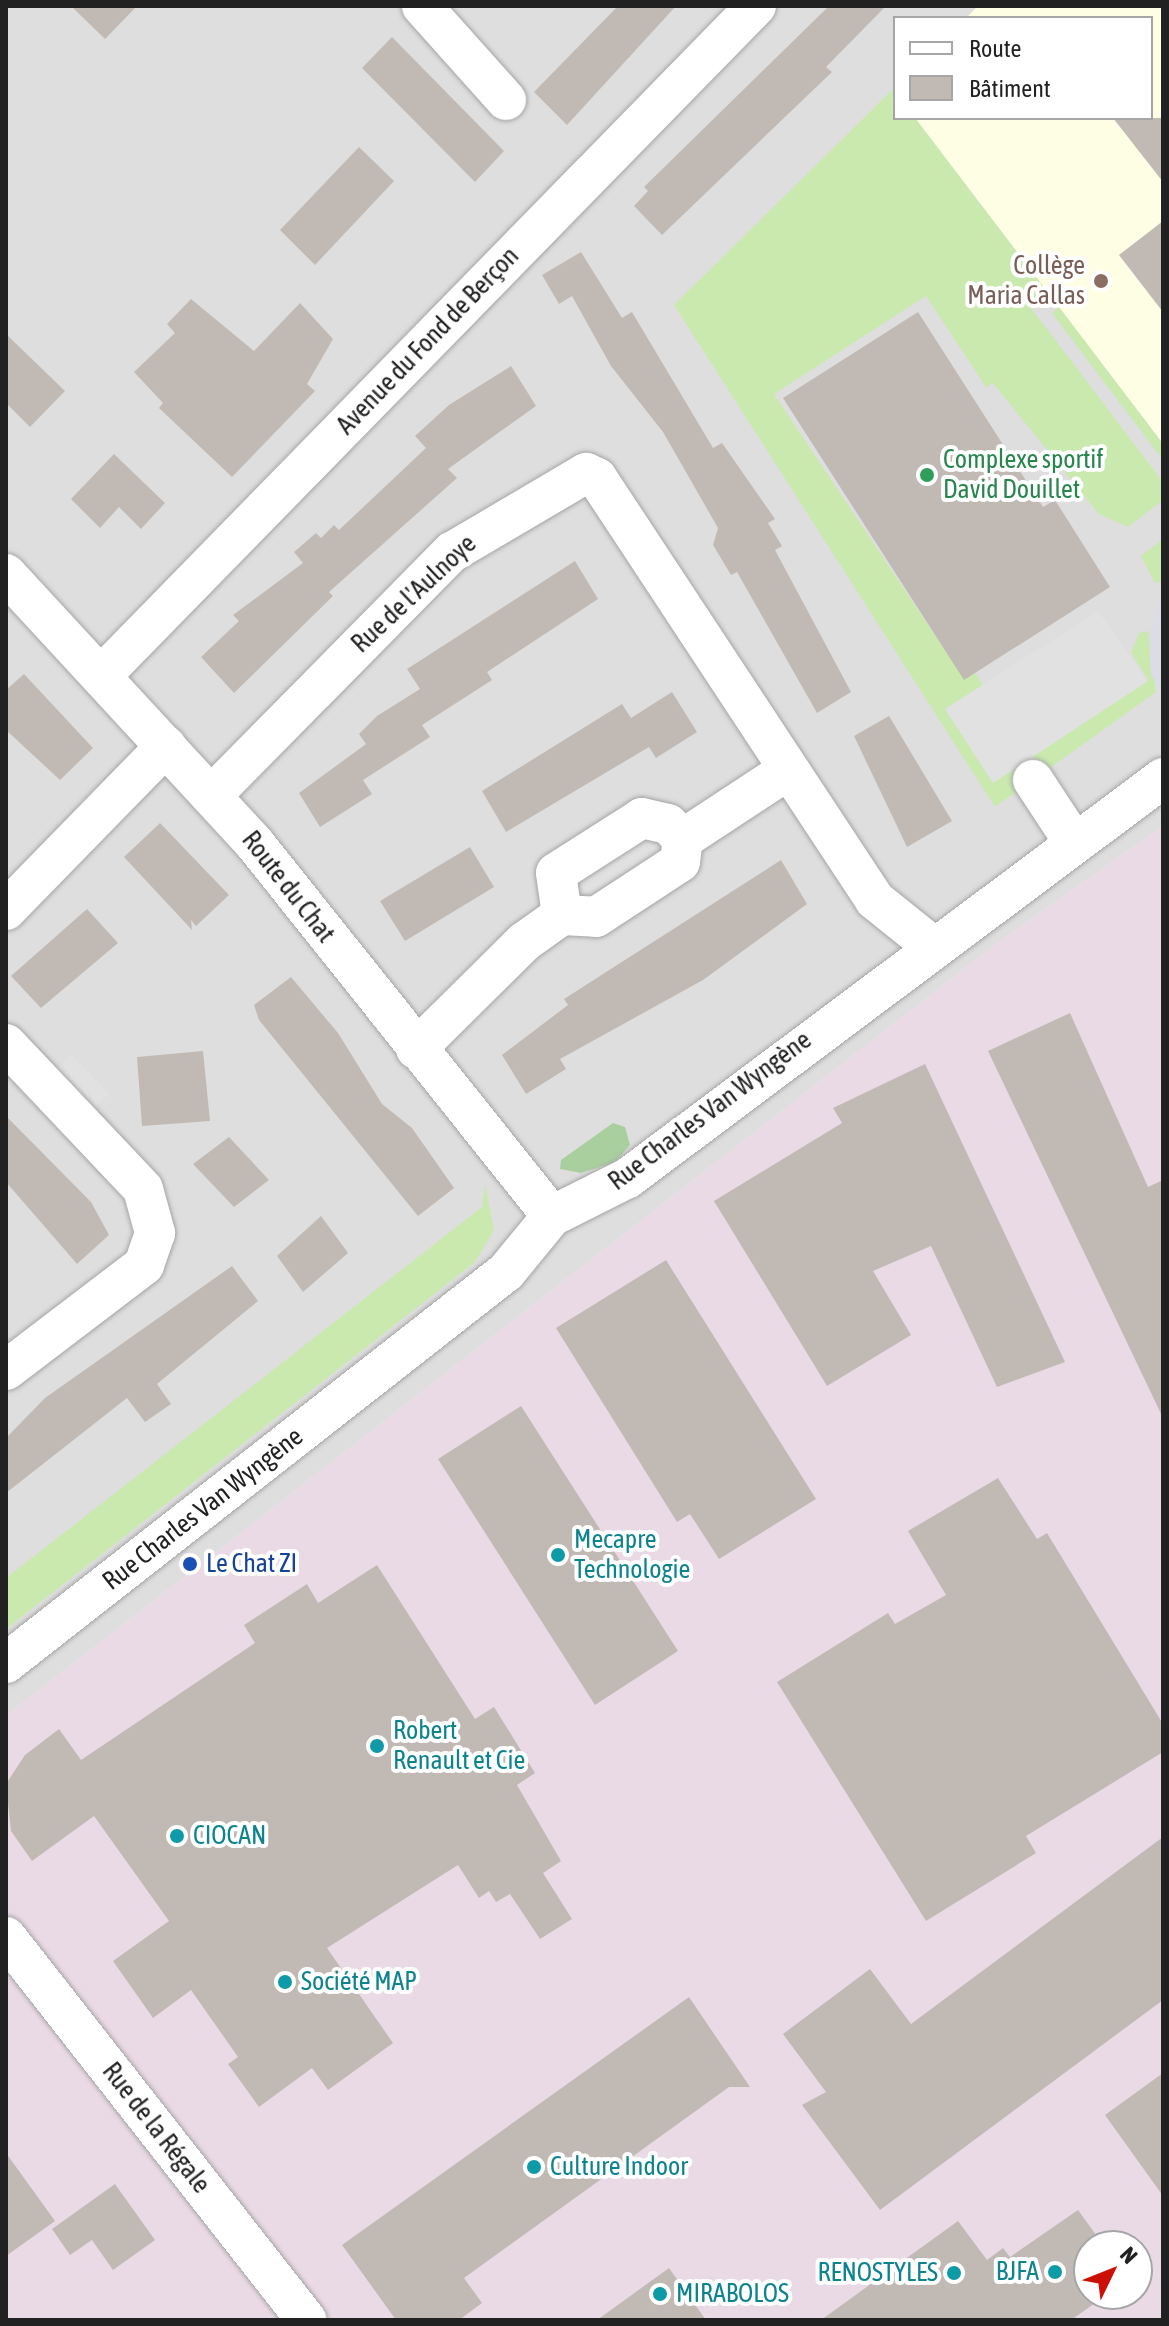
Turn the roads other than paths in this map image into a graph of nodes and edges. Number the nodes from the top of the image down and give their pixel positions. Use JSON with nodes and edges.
{"nodes":[{"id":1,"x":422,"y":6,"type":"edge"},
{"id":2,"x":756,"y":6,"type":"edge"},
{"id":3,"x":506,"y":100,"type":"dead end"},
{"id":4,"x":6,"y":574,"type":"edge"},
{"id":5,"x":101,"y":676,"type":"junction"},
{"id":6,"x":166,"y":746,"type":"junction"},
{"id":7,"x":788,"y":770,"type":"junction"},
{"id":8,"x":1163,"y":778,"type":"edge"},
{"id":9,"x":1033,"y":780,"type":"dead end"},
{"id":10,"x":212,"y":795,"type":"junction"},
{"id":11,"x":683,"y":839,"type":"junction"},
{"id":12,"x":1073,"y":841,"type":"junction"},
{"id":13,"x":6,"y":910,"type":"edge"},
{"id":14,"x":562,"y":915,"type":"junction"},
{"id":15,"x":931,"y":945,"type":"junction"},
{"id":16,"x":6,"y":1044,"type":"edge"},
{"id":17,"x":416,"y":1049,"type":"junction"},
{"id":18,"x":552,"y":1216,"type":"junction"},
{"id":19,"x":6,"y":1370,"type":"edge"},
{"id":20,"x":6,"y":1663,"type":"edge"},
{"id":21,"x":6,"y":1937,"type":"edge"},
{"id":22,"x":306,"y":2320,"type":"edge"}],
"edges":[{"from":1,"to":3,"type":"street"},
{"from":2,"to":5,"type":"street","name":"Avenue du Fond de Berçon"},
{"from":4,"to":5,"type":"street","name":"Route du Chat"},
{"from":5,"to":6,"type":"street","name":"Route du Chat"},
{"from":6,"to":10,"type":"street","name":"Route du Chat"},
{"from":6,"to":13,"type":"street"},
{"from":7,"to":10,"type":"street","name":"Rue de l'Aulnoye"},
{"from":7,"to":11,"type":"street"},
{"from":7,"to":15,"type":"street","name":"Rue de l'Aulnoye"},
{"from":8,"to":12,"type":"street","name":"Rue Charles Van Wyngène"},
{"from":9,"to":12,"type":"street"},
{"from":10,"to":17,"type":"street","name":"Route du Chat"},
{"from":11,"to":14,"type":"street"},
{"from":11,"to":14,"type":"street"},
{"from":12,"to":15,"type":"street","name":"Rue Charles Van Wyngène"},
{"from":14,"to":17,"type":"street"},
{"from":15,"to":18,"type":"street","name":"Rue Charles Van Wyngène"},
{"from":16,"to":19,"type":"street"},
{"from":17,"to":18,"type":"street","name":"Route du Chat"},
{"from":18,"to":20,"type":"street","name":"Rue Charles Van Wyngène"},
{"from":21,"to":22,"type":"street","name":"Rue de la Régale"}]}
